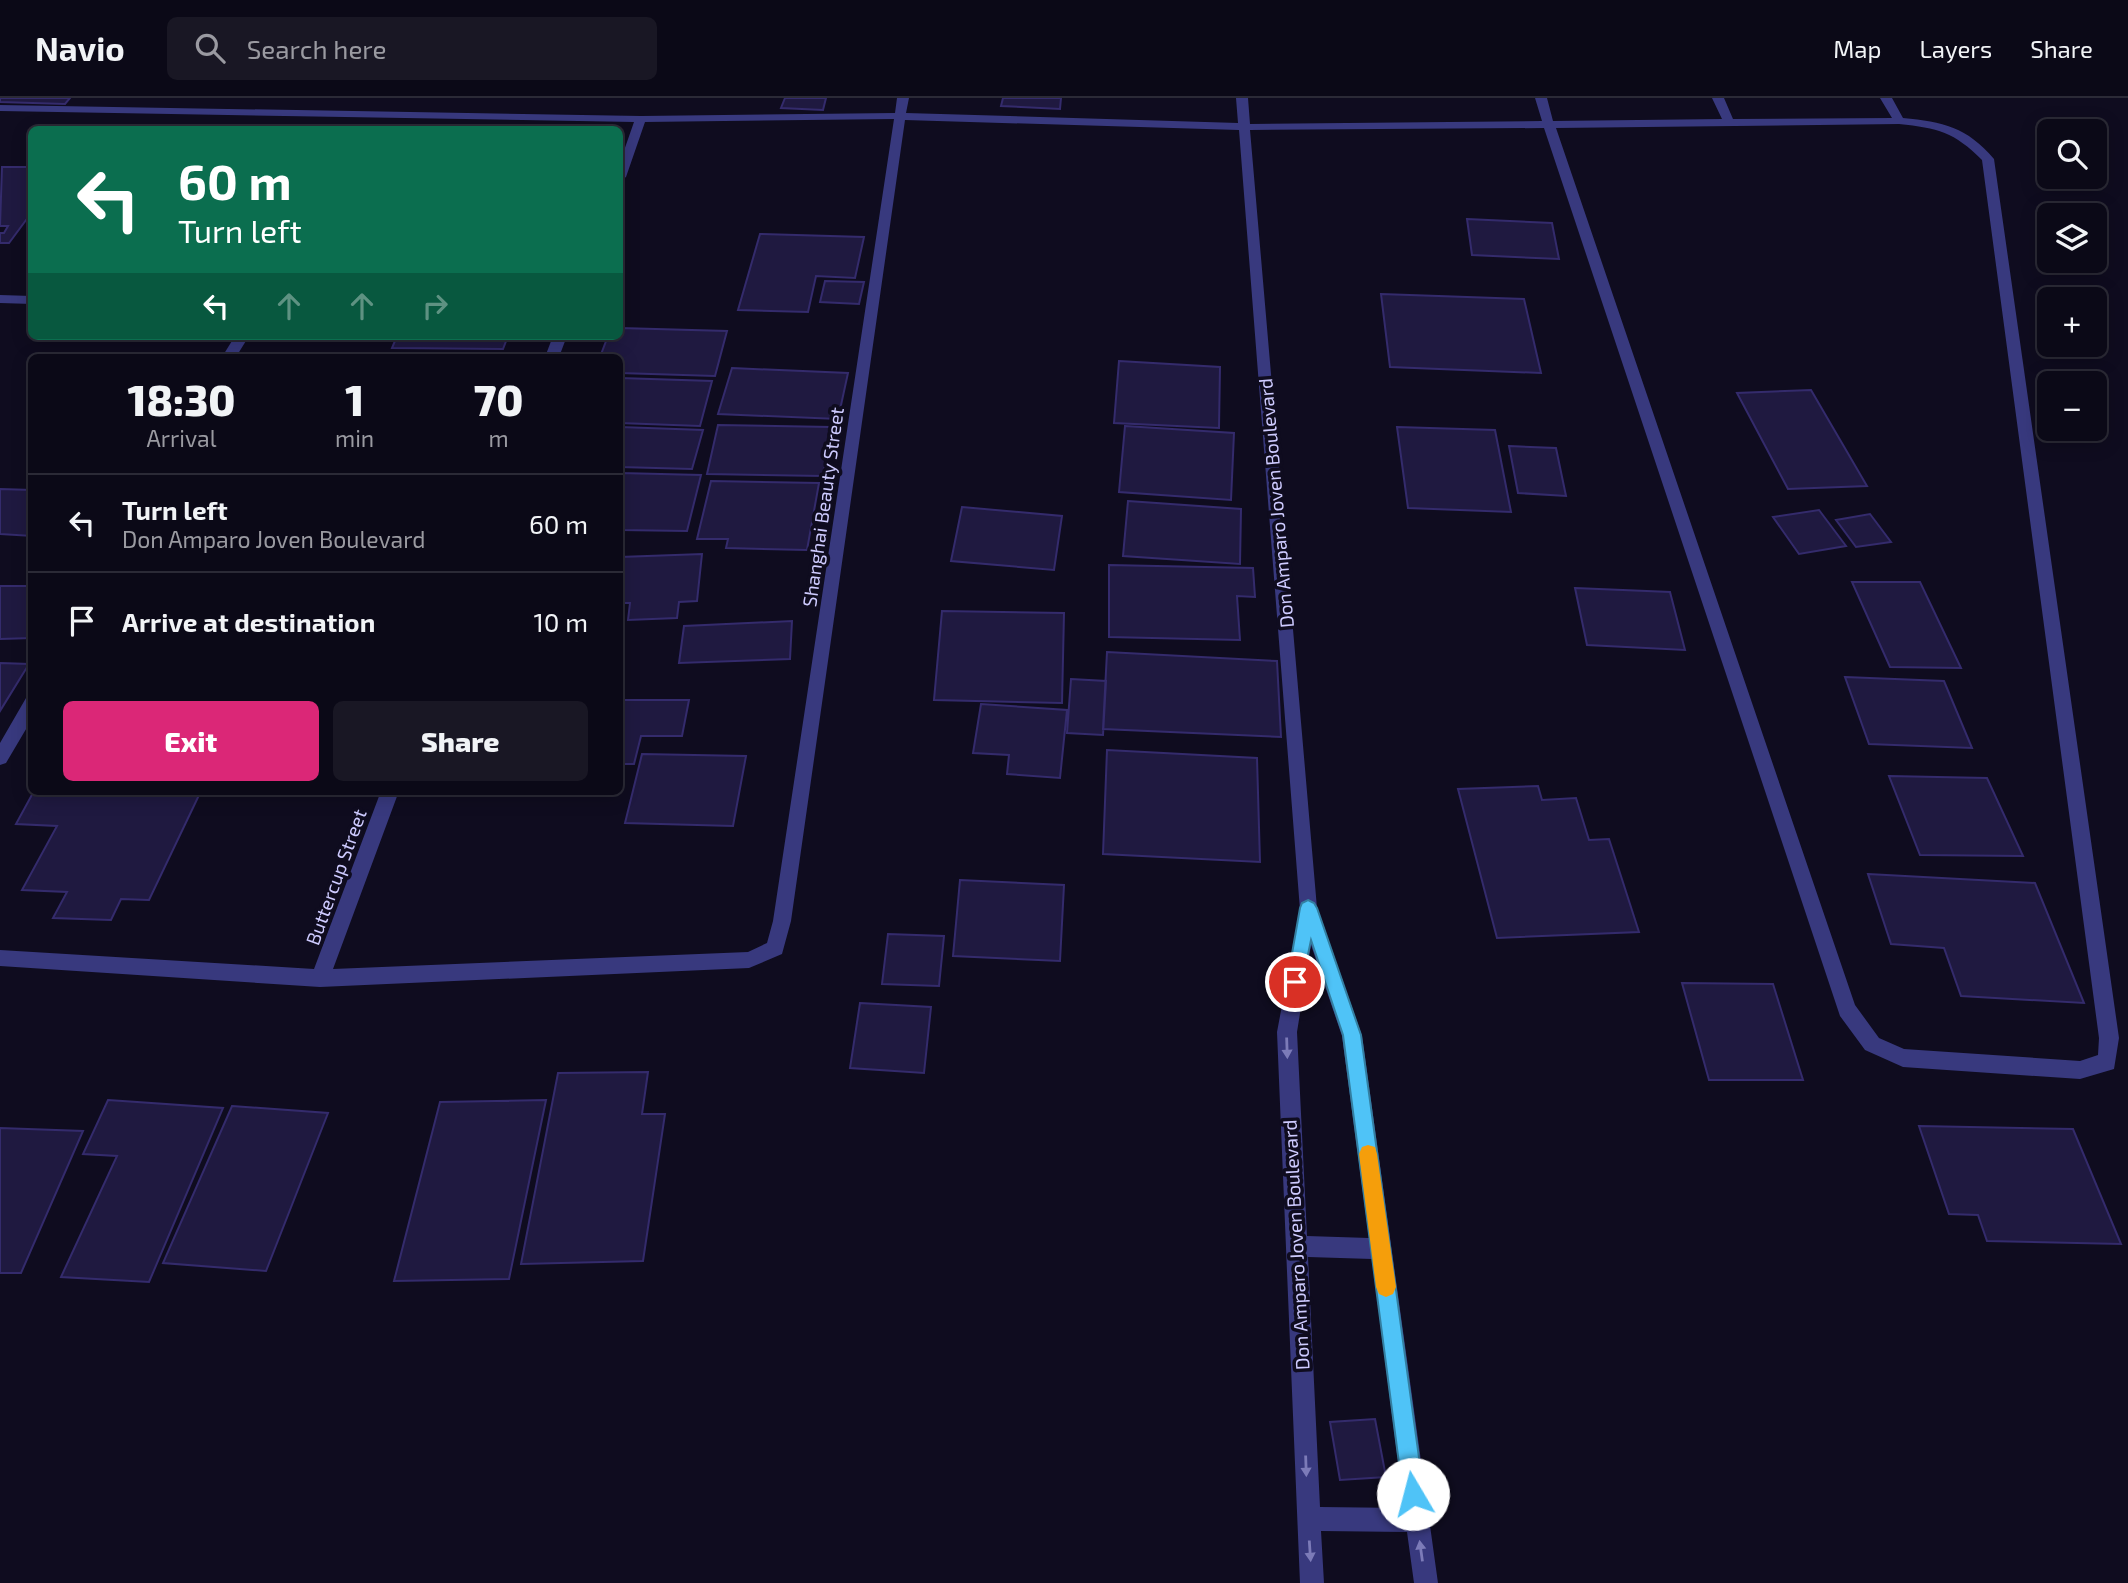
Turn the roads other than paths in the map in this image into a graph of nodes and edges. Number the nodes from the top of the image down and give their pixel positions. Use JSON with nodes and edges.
{"nodes":[{"id":1,"x":903,"y":98,"type":"edge"},
{"id":2,"x":1242,"y":98,"type":"edge"},
{"id":3,"x":1541,"y":98,"type":"edge"},
{"id":4,"x":1718,"y":98,"type":"edge"},
{"id":5,"x":1886,"y":98,"type":"edge"},
{"id":6,"x":0,"y":108,"type":"edge"},
{"id":7,"x":368,"y":113,"type":"junction"},
{"id":8,"x":900,"y":117,"type":"junction"},
{"id":9,"x":641,"y":119,"type":"junction"},
{"id":10,"x":1899,"y":121,"type":"junction"},
{"id":11,"x":1730,"y":124,"type":"junction"},
{"id":12,"x":1549,"y":125,"type":"junction"},
{"id":13,"x":360,"y":126,"type":"edge"},
{"id":14,"x":1245,"y":127,"type":"junction"},
{"id":15,"x":623,"y":169,"type":"edge"},
{"id":16,"x":0,"y":299,"type":"edge"},
{"id":17,"x":28,"y":300,"type":"edge"},
{"id":18,"x":28,"y":710,"type":"edge"},
{"id":19,"x":0,"y":758,"type":"edge"},
{"id":20,"x":389,"y":795,"type":"edge"},
{"id":21,"x":1308,"y":908,"type":"junction"},
{"id":22,"x":0,"y":958,"type":"edge"},
{"id":23,"x":320,"y":978,"type":"junction"},
{"id":24,"x":1295,"y":1246,"type":"junction"},
{"id":25,"x":1381,"y":1249,"type":"junction"},
{"id":26,"x":1308,"y":1519,"type":"junction"},
{"id":27,"x":1417,"y":1520,"type":"junction"},
{"id":28,"x":1312,"y":1583,"type":"edge"},
{"id":29,"x":1426,"y":1583,"type":"edge"}],
"edges":[{"from":1,"to":8,"type":"street","name":"Shanghai Beauty Street"},
{"from":2,"to":14,"type":"street","name":"Don Amparo Joven Boulevard"},
{"from":3,"to":12,"type":"street"},
{"from":4,"to":11,"type":"street"},
{"from":5,"to":10,"type":"street"},
{"from":6,"to":7,"type":"street"},
{"from":7,"to":9,"type":"street"},
{"from":7,"to":13,"type":"street"},
{"from":8,"to":9,"type":"street"},
{"from":8,"to":14,"type":"street"},
{"from":8,"to":23,"type":"street","name":"Shanghai Beauty Street"},
{"from":9,"to":15,"type":"street"},
{"from":10,"to":11,"type":"street"},
{"from":10,"to":12,"type":"street"},
{"from":11,"to":12,"type":"street"},
{"from":12,"to":14,"type":"street"},
{"from":14,"to":21,"type":"street","name":"Don Amparo Joven Boulevard"},
{"from":16,"to":17,"type":"street"},
{"from":18,"to":19,"type":"street"},
{"from":20,"to":23,"type":"street","name":"Buttercup Street"},
{"from":21,"to":24,"type":"street","name":"Don Amparo Joven Boulevard","one_way":true},
{"from":21,"to":25,"type":"street","name":"Don Amparo Joven Boulevard"},
{"from":22,"to":23,"type":"street"},
{"from":24,"to":25,"type":"street"},
{"from":24,"to":26,"type":"street","name":"Don Amparo Joven Boulevard","one_way":true},
{"from":25,"to":27,"type":"street","name":"Don Amparo Joven Boulevard"},
{"from":26,"to":27,"type":"street"},
{"from":26,"to":28,"type":"street","name":"Don Amparo Joven Boulevard","one_way":true},
{"from":29,"to":27,"type":"street","name":"Don Amparo Joven Boulevard","one_way":true}]}
